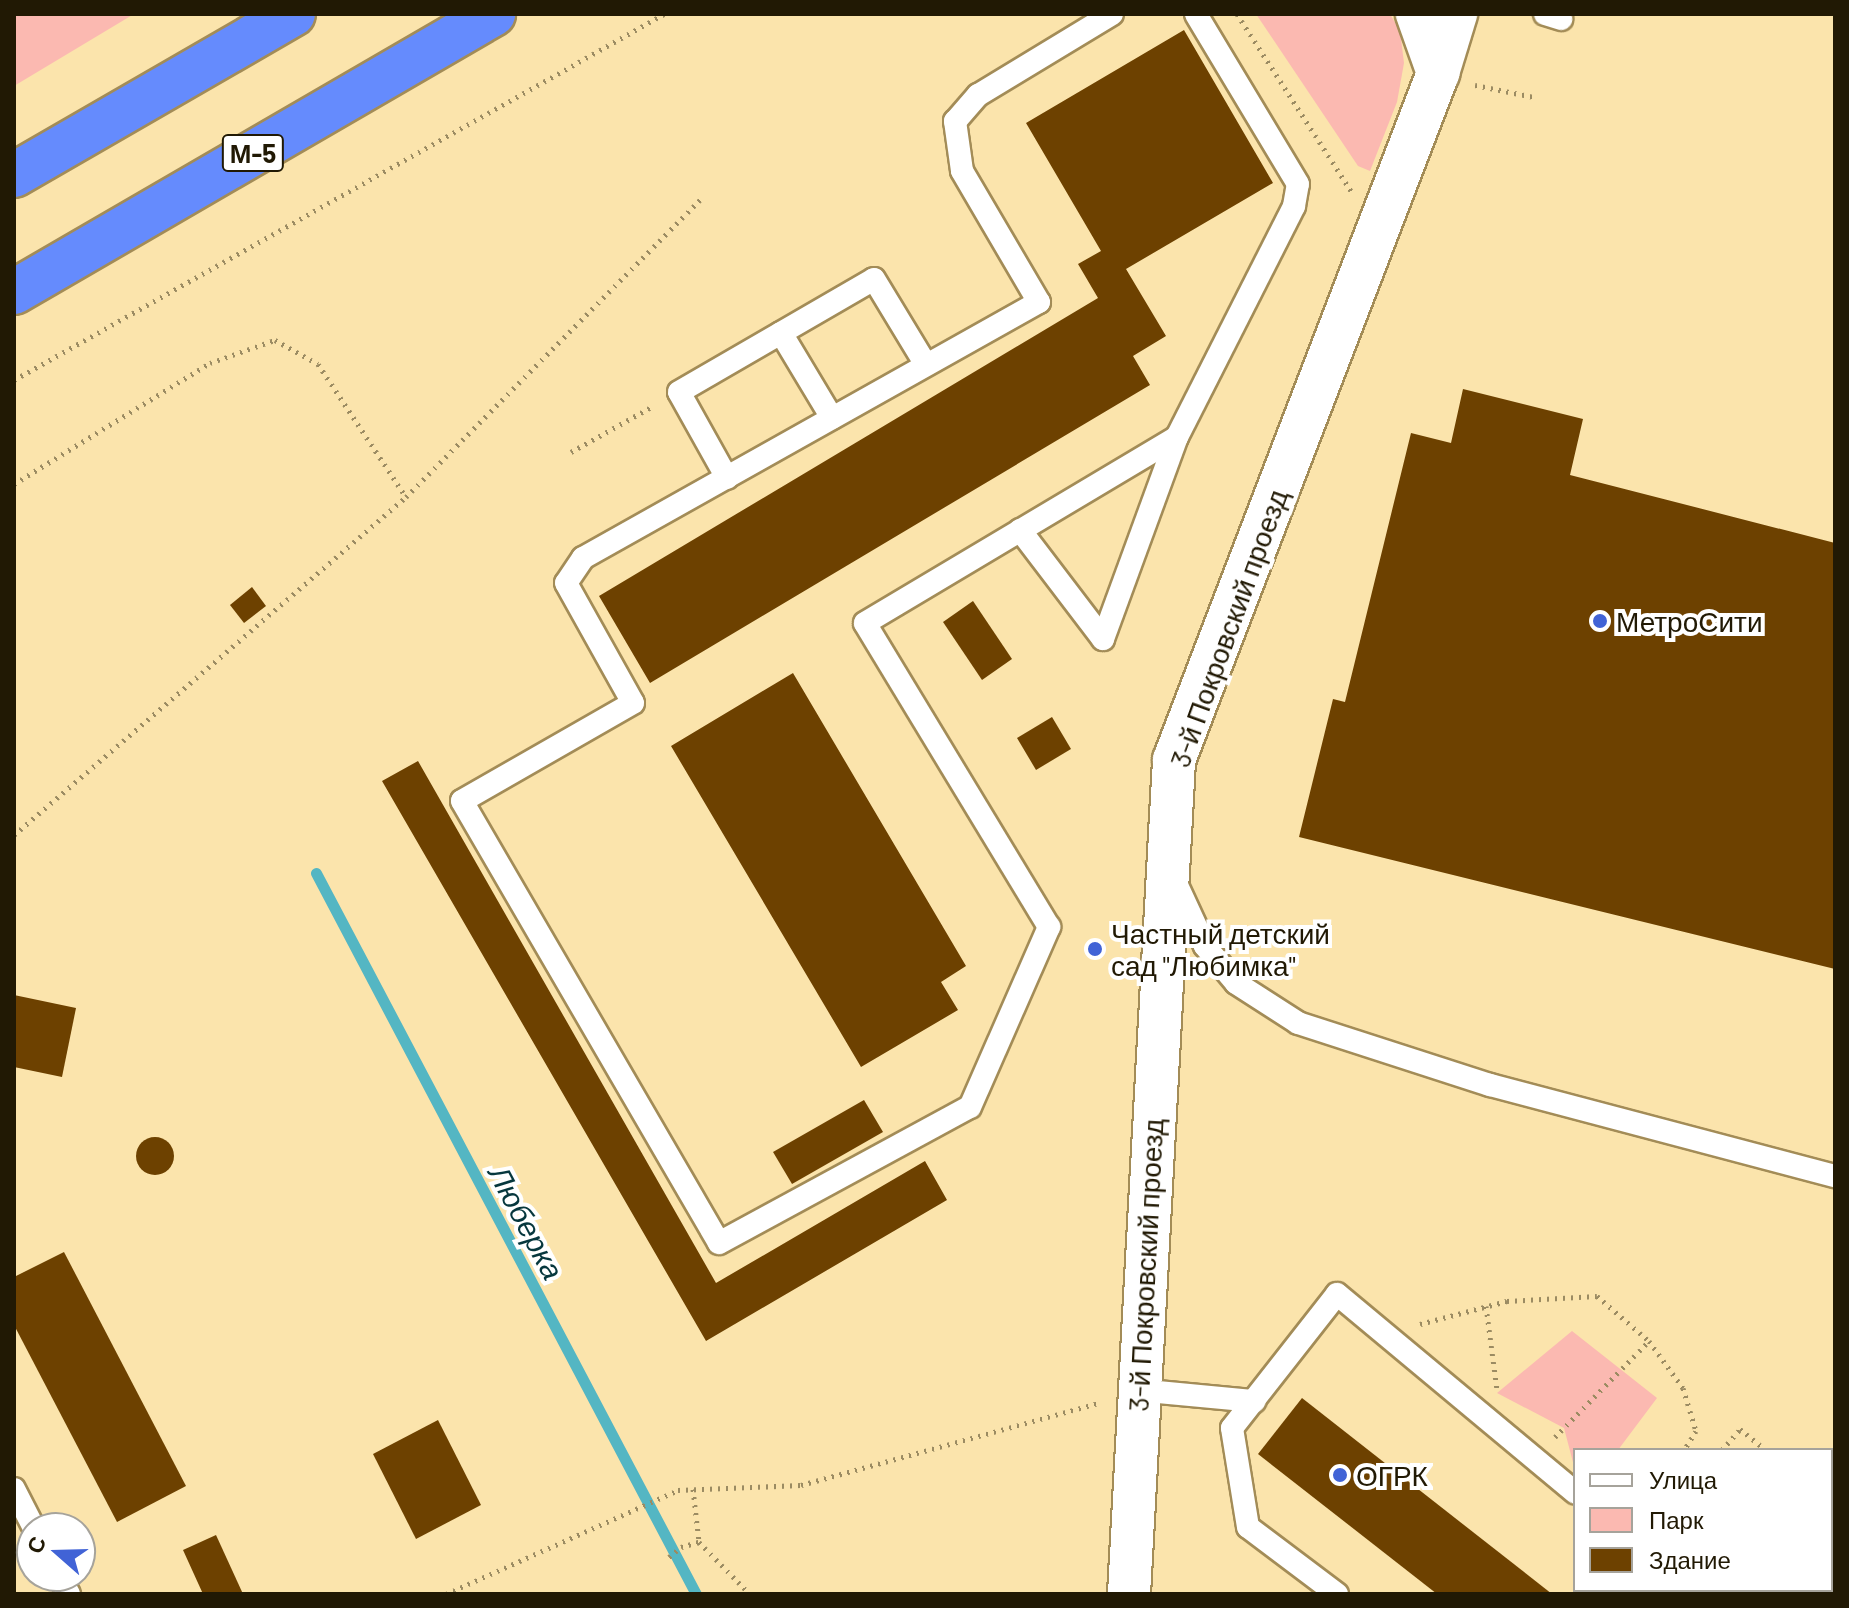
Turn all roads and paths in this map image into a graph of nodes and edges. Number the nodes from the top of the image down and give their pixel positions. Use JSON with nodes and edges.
{"nodes":[{"id":1,"x":293,"y":14,"type":"edge"},
{"id":2,"x":493,"y":14,"type":"edge"},
{"id":3,"x":664,"y":14,"type":"edge"},
{"id":4,"x":1112,"y":14,"type":"edge"},
{"id":5,"x":1196,"y":14,"type":"edge"},
{"id":6,"x":1237,"y":14,"type":"edge"},
{"id":7,"x":1417,"y":14,"type":"edge"},
{"id":8,"x":1456,"y":14,"type":"edge"},
{"id":9,"x":1438,"y":73,"type":"junction"},
{"id":10,"x":14,"y":175,"type":"edge"},
{"id":11,"x":703,"y":197,"type":"dead end"},
{"id":12,"x":1387,"y":208,"type":"junction"},
{"id":13,"x":14,"y":292,"type":"edge"},
{"id":14,"x":781,"y":333,"type":"junction"},
{"id":15,"x":926,"y":365,"type":"junction"},
{"id":16,"x":14,"y":380,"type":"edge"},
{"id":17,"x":679,"y":392,"type":"junction"},
{"id":18,"x":832,"y":418,"type":"junction"},
{"id":19,"x":1177,"y":437,"type":"junction"},
{"id":20,"x":571,"y":452,"type":"dead end"},
{"id":21,"x":727,"y":478,"type":"junction"},
{"id":22,"x":14,"y":484,"type":"edge"},
{"id":23,"x":406,"y":497,"type":"junction"},
{"id":24,"x":1020,"y":530,"type":"junction"},
{"id":25,"x":14,"y":835,"type":"edge"},
{"id":26,"x":1169,"y":867,"type":"junction"},
{"id":27,"x":1835,"y":1176,"type":"edge"},
{"id":28,"x":1486,"y":1306,"type":"junction"},
{"id":29,"x":1384,"y":1333,"type":"junction"},
{"id":30,"x":1649,"y":1341,"type":"junction"},
{"id":31,"x":1137,"y":1385,"type":"junction"},
{"id":32,"x":1254,"y":1401,"type":"junction"},
{"id":33,"x":1496,"y":1426,"type":"junction"},
{"id":34,"x":1685,"y":1448,"type":"edge"},
{"id":35,"x":1724,"y":1448,"type":"edge"},
{"id":36,"x":1764,"y":1448,"type":"edge"},
{"id":37,"x":1535,"y":1458,"type":"junction"},
{"id":38,"x":14,"y":1489,"type":"edge"},
{"id":39,"x":693,"y":1489,"type":"junction"},
{"id":40,"x":1573,"y":1490,"type":"edge"},
{"id":41,"x":26,"y":1512,"type":"edge"},
{"id":42,"x":699,"y":1542,"type":"junction"},
{"id":43,"x":669,"y":1557,"type":"dead end"},
{"id":44,"x":446,"y":1594,"type":"edge"},
{"id":45,"x":750,"y":1594,"type":"edge"},
{"id":46,"x":1129,"y":1594,"type":"edge"},
{"id":47,"x":1337,"y":1594,"type":"edge"}],
"edges":[{"from":1,"to":10,"type":"highway"},
{"from":2,"to":13,"type":"highway","number":"М-5"},
{"from":3,"to":16,"type":"path"},
{"from":4,"to":15,"type":"lane"},
{"from":5,"to":19,"type":"lane"},
{"from":6,"to":12,"type":"path"},
{"from":7,"to":9,"type":"street"},
{"from":8,"to":9,"type":"street","name":"3-й Покровский проезд"},
{"from":9,"to":12,"type":"street","name":"3-й Покровский проезд"},
{"from":11,"to":23,"type":"path"},
{"from":12,"to":26,"type":"street","name":"3-й Покровский проезд"},
{"from":14,"to":15,"type":"lane"},
{"from":14,"to":17,"type":"lane"},
{"from":14,"to":18,"type":"lane"},
{"from":15,"to":18,"type":"lane"},
{"from":17,"to":20,"type":"path"},
{"from":17,"to":21,"type":"lane"},
{"from":18,"to":21,"type":"lane"},
{"from":19,"to":24,"type":"lane"},
{"from":19,"to":24,"type":"lane"},
{"from":21,"to":24,"type":"lane"},
{"from":22,"to":23,"type":"path"},
{"from":23,"to":25,"type":"path"},
{"from":26,"to":27,"type":"lane"},
{"from":26,"to":31,"type":"street","name":"3-й Покровский проезд"},
{"from":28,"to":29,"type":"path"},
{"from":28,"to":30,"type":"path"},
{"from":28,"to":33,"type":"path"},
{"from":29,"to":32,"type":"lane"},
{"from":29,"to":33,"type":"lane"},
{"from":30,"to":34,"type":"path"},
{"from":30,"to":37,"type":"path"},
{"from":31,"to":32,"type":"lane"},
{"from":31,"to":39,"type":"path"},
{"from":31,"to":46,"type":"street","name":"3-й Покровский проезд"},
{"from":32,"to":47,"type":"lane"},
{"from":33,"to":37,"type":"lane"},
{"from":35,"to":36,"type":"path"},
{"from":37,"to":40,"type":"lane"},
{"from":38,"to":41,"type":"lane"},
{"from":39,"to":42,"type":"path"},
{"from":39,"to":44,"type":"path"},
{"from":42,"to":43,"type":"path"},
{"from":42,"to":45,"type":"path"}]}
